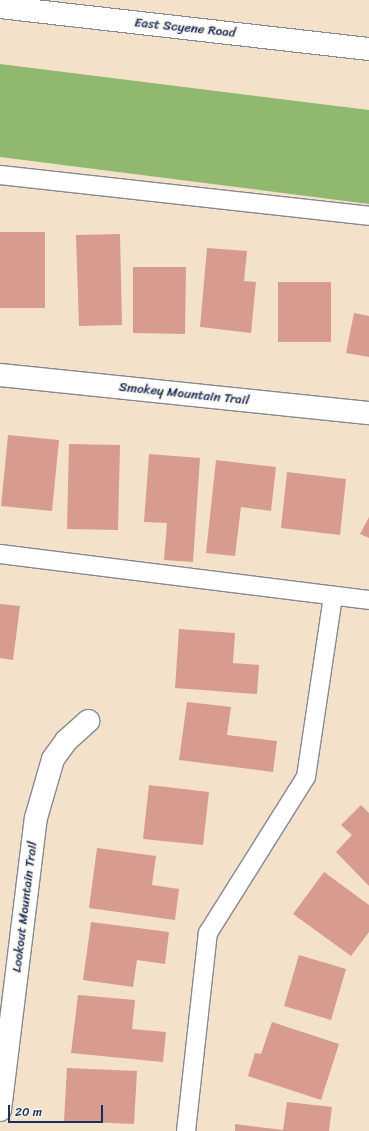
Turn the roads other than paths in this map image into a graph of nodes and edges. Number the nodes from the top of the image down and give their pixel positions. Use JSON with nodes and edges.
{"nodes":[{"id":1,"x":0,"y":7,"type":"edge"},
{"id":2,"x":368,"y":49,"type":"edge"},
{"id":3,"x":0,"y":176,"type":"edge"},
{"id":4,"x":369,"y":216,"type":"edge"},
{"id":5,"x":0,"y":375,"type":"edge"},
{"id":6,"x":369,"y":413,"type":"edge"},
{"id":7,"x":0,"y":554,"type":"edge"},
{"id":8,"x":333,"y":596,"type":"junction"},
{"id":9,"x":369,"y":600,"type":"edge"},
{"id":10,"x":88,"y":720,"type":"dead end"},
{"id":11,"x":0,"y":1110,"type":"edge"},
{"id":12,"x":186,"y":1131,"type":"edge"}],
"edges":[{"from":1,"to":2,"type":"street","name":"East Scyene Road"},
{"from":3,"to":4,"type":"lane"},
{"from":5,"to":6,"type":"street","name":"Smokey Mountain Trail"},
{"from":7,"to":8,"type":"lane"},
{"from":8,"to":9,"type":"lane"},
{"from":8,"to":12,"type":"lane"},
{"from":10,"to":11,"type":"street","name":"Lookout Mountain Trail"}]}
